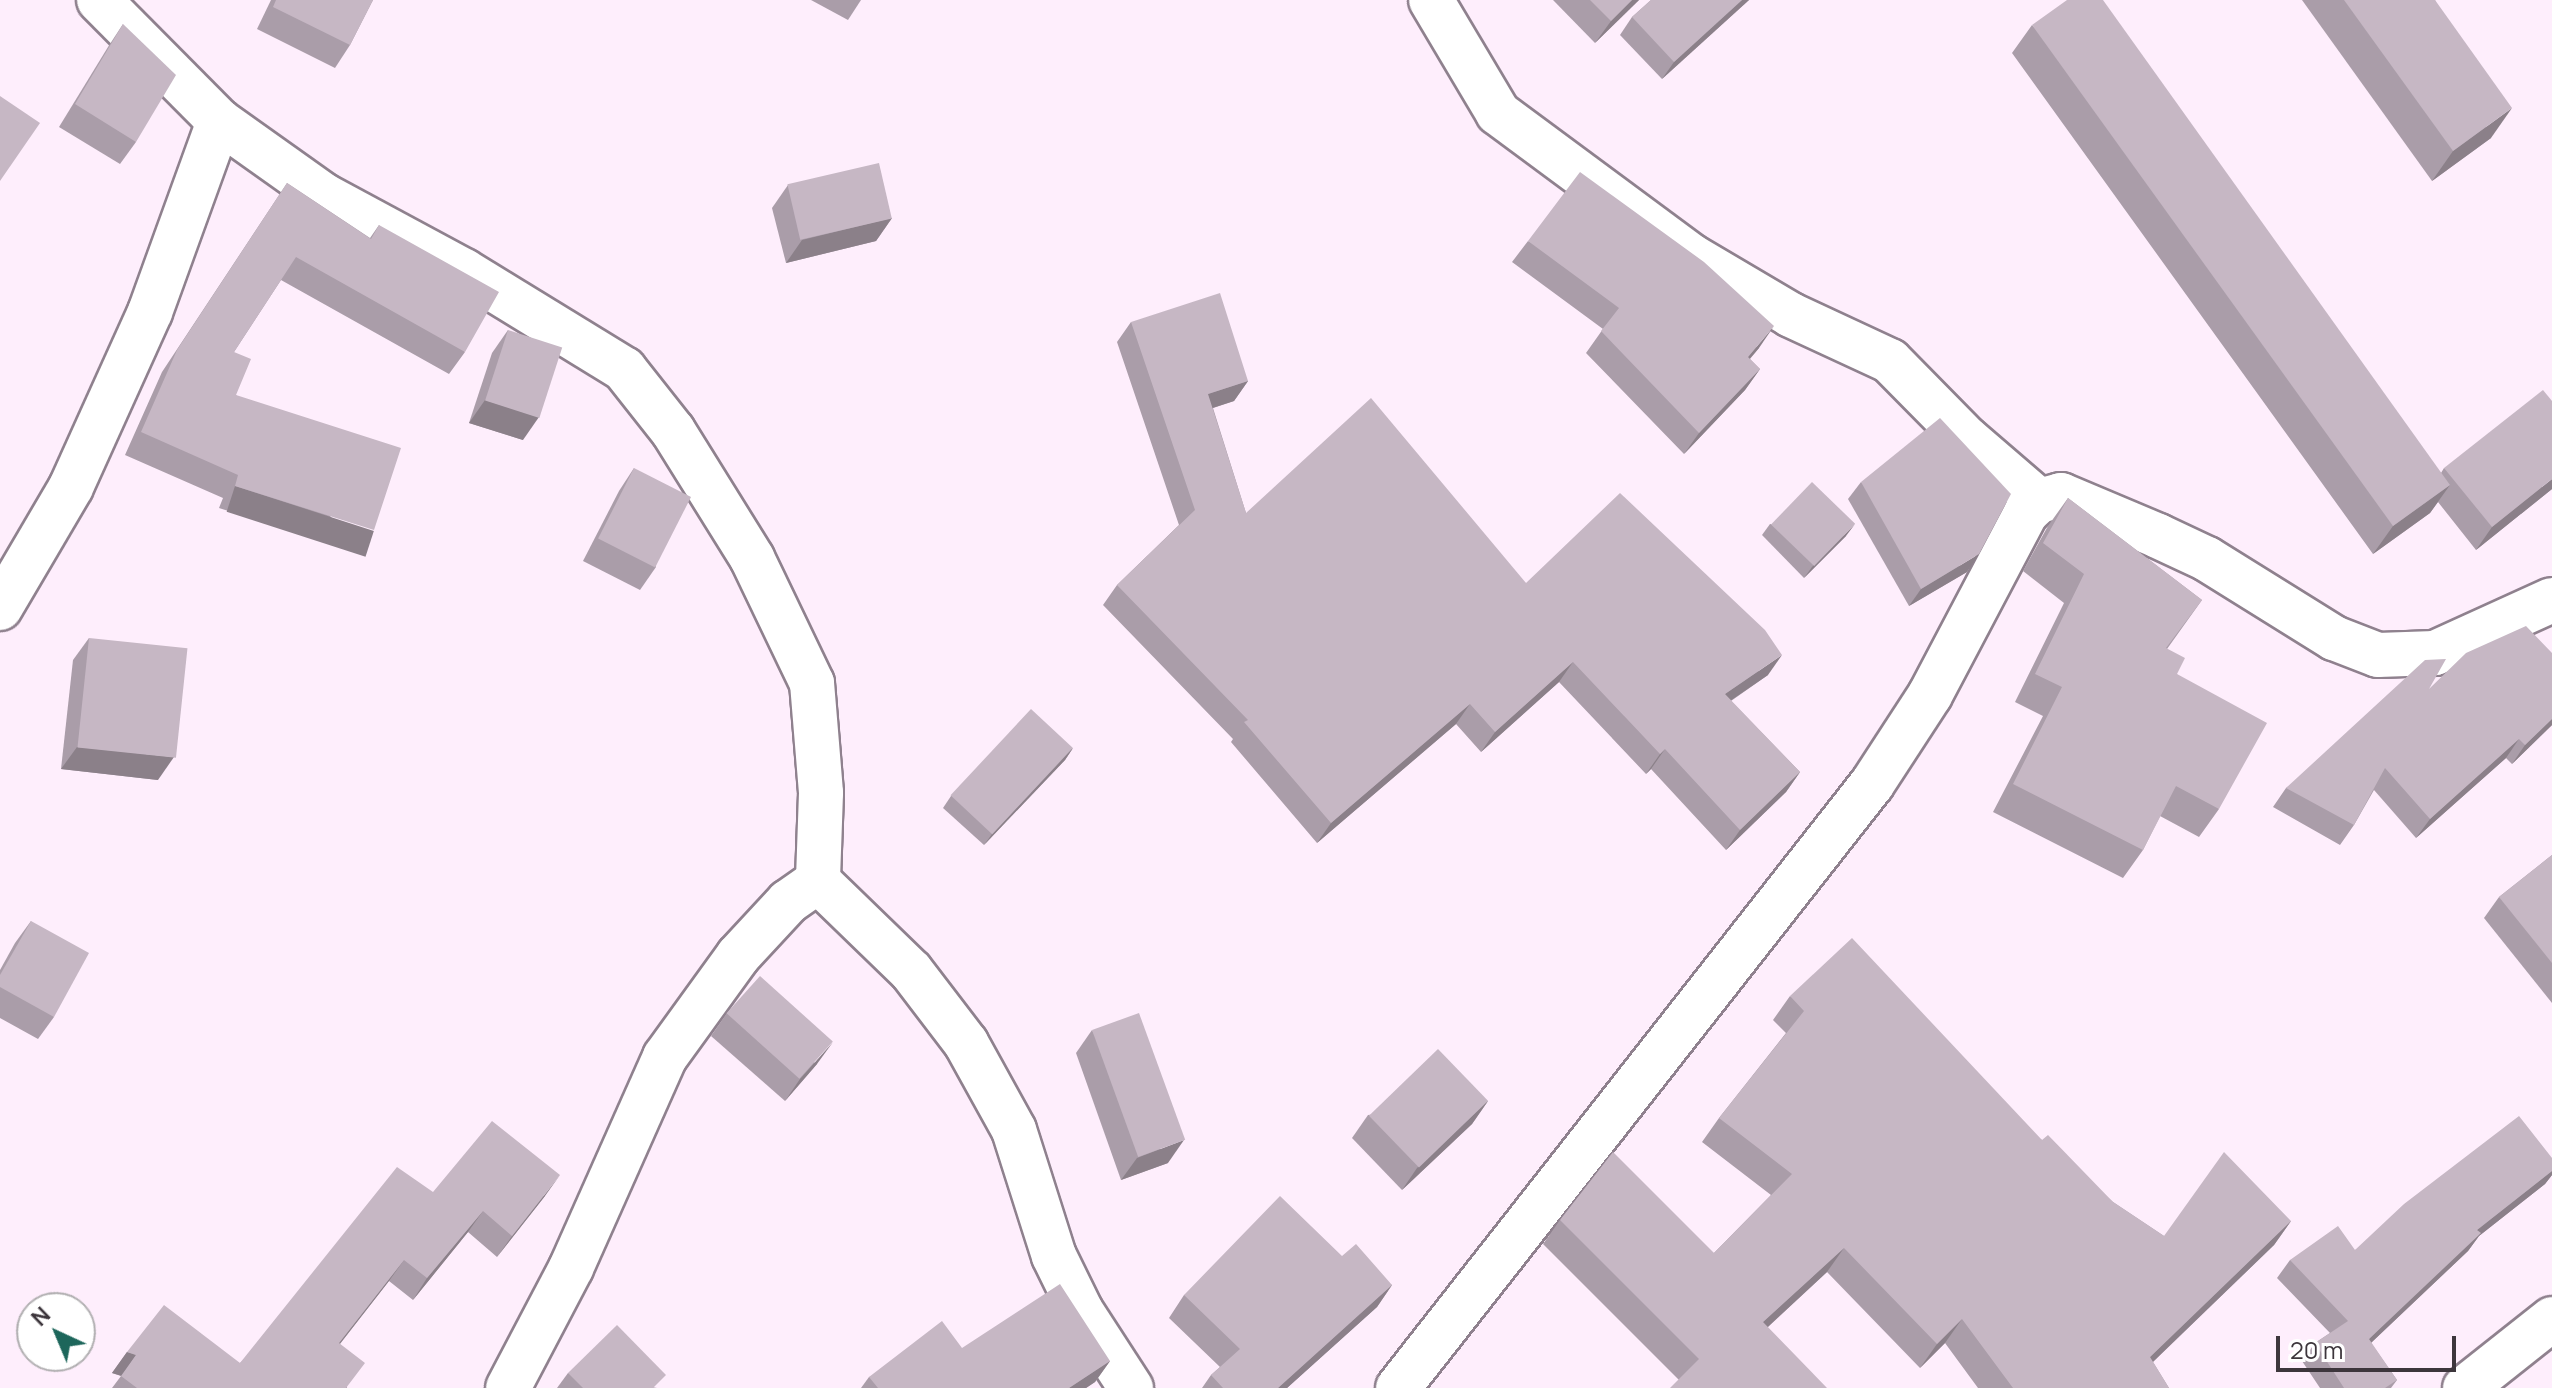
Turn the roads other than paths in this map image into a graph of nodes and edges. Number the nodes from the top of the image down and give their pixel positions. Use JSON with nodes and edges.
{"nodes":[{"id":1,"x":99,"y":0,"type":"edge"},
{"id":2,"x":1431,"y":0,"type":"edge"},
{"id":3,"x":219,"y":121,"type":"junction"},
{"id":4,"x":2039,"y":501,"type":"junction"},
{"id":5,"x":2552,"y":600,"type":"edge"},
{"id":6,"x":0,"y":608,"type":"edge"},
{"id":7,"x":818,"y":881,"type":"junction"},
{"id":8,"x":2552,"y":1319,"type":"edge"},
{"id":9,"x":508,"y":1388,"type":"edge"},
{"id":10,"x":1131,"y":1388,"type":"edge"},
{"id":11,"x":1398,"y":1388,"type":"edge"},
{"id":12,"x":2465,"y":1388,"type":"edge"}],
"edges":[{"from":1,"to":3,"type":"street"},
{"from":2,"to":4,"type":"street"},
{"from":3,"to":6,"type":"street"},
{"from":3,"to":7,"type":"street"},
{"from":4,"to":5,"type":"street"},
{"from":4,"to":11,"type":"street"},
{"from":7,"to":9,"type":"street"},
{"from":7,"to":10,"type":"street"},
{"from":8,"to":12,"type":"street"}]}
